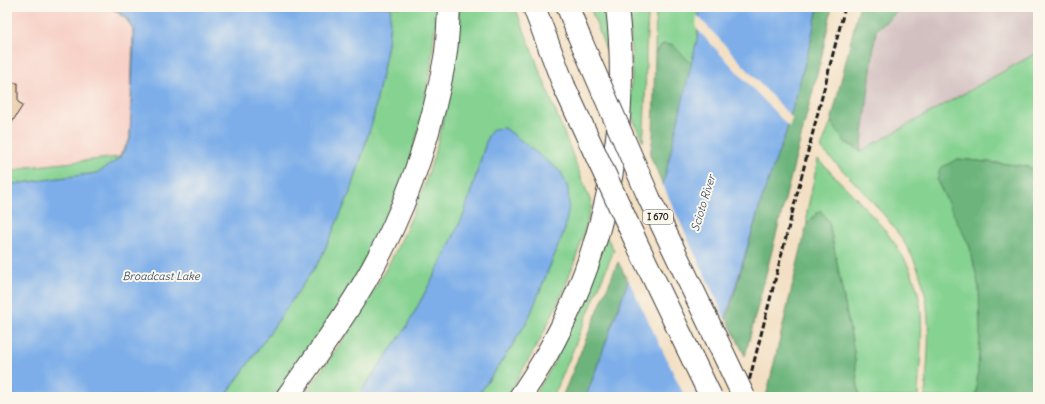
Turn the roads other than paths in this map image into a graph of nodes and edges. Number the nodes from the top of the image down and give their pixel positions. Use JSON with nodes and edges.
{"nodes":[{"id":1,"x":449,"y":7,"type":"edge"},
{"id":2,"x":534,"y":7,"type":"edge"},
{"id":3,"x":568,"y":7,"type":"edge"},
{"id":4,"x":617,"y":7,"type":"edge"},
{"id":5,"x":287,"y":397,"type":"edge"},
{"id":6,"x":520,"y":397,"type":"edge"},
{"id":7,"x":711,"y":397,"type":"edge"},
{"id":8,"x":744,"y":397,"type":"edge"}],
"edges":[{"from":1,"to":5,"type":"highway"},
{"from":2,"to":7,"type":"highway","number":"I 670","bridge":true},
{"from":3,"to":8,"type":"highway","number":"I 670","bridge":true},
{"from":4,"to":6,"type":"highway"}]}
